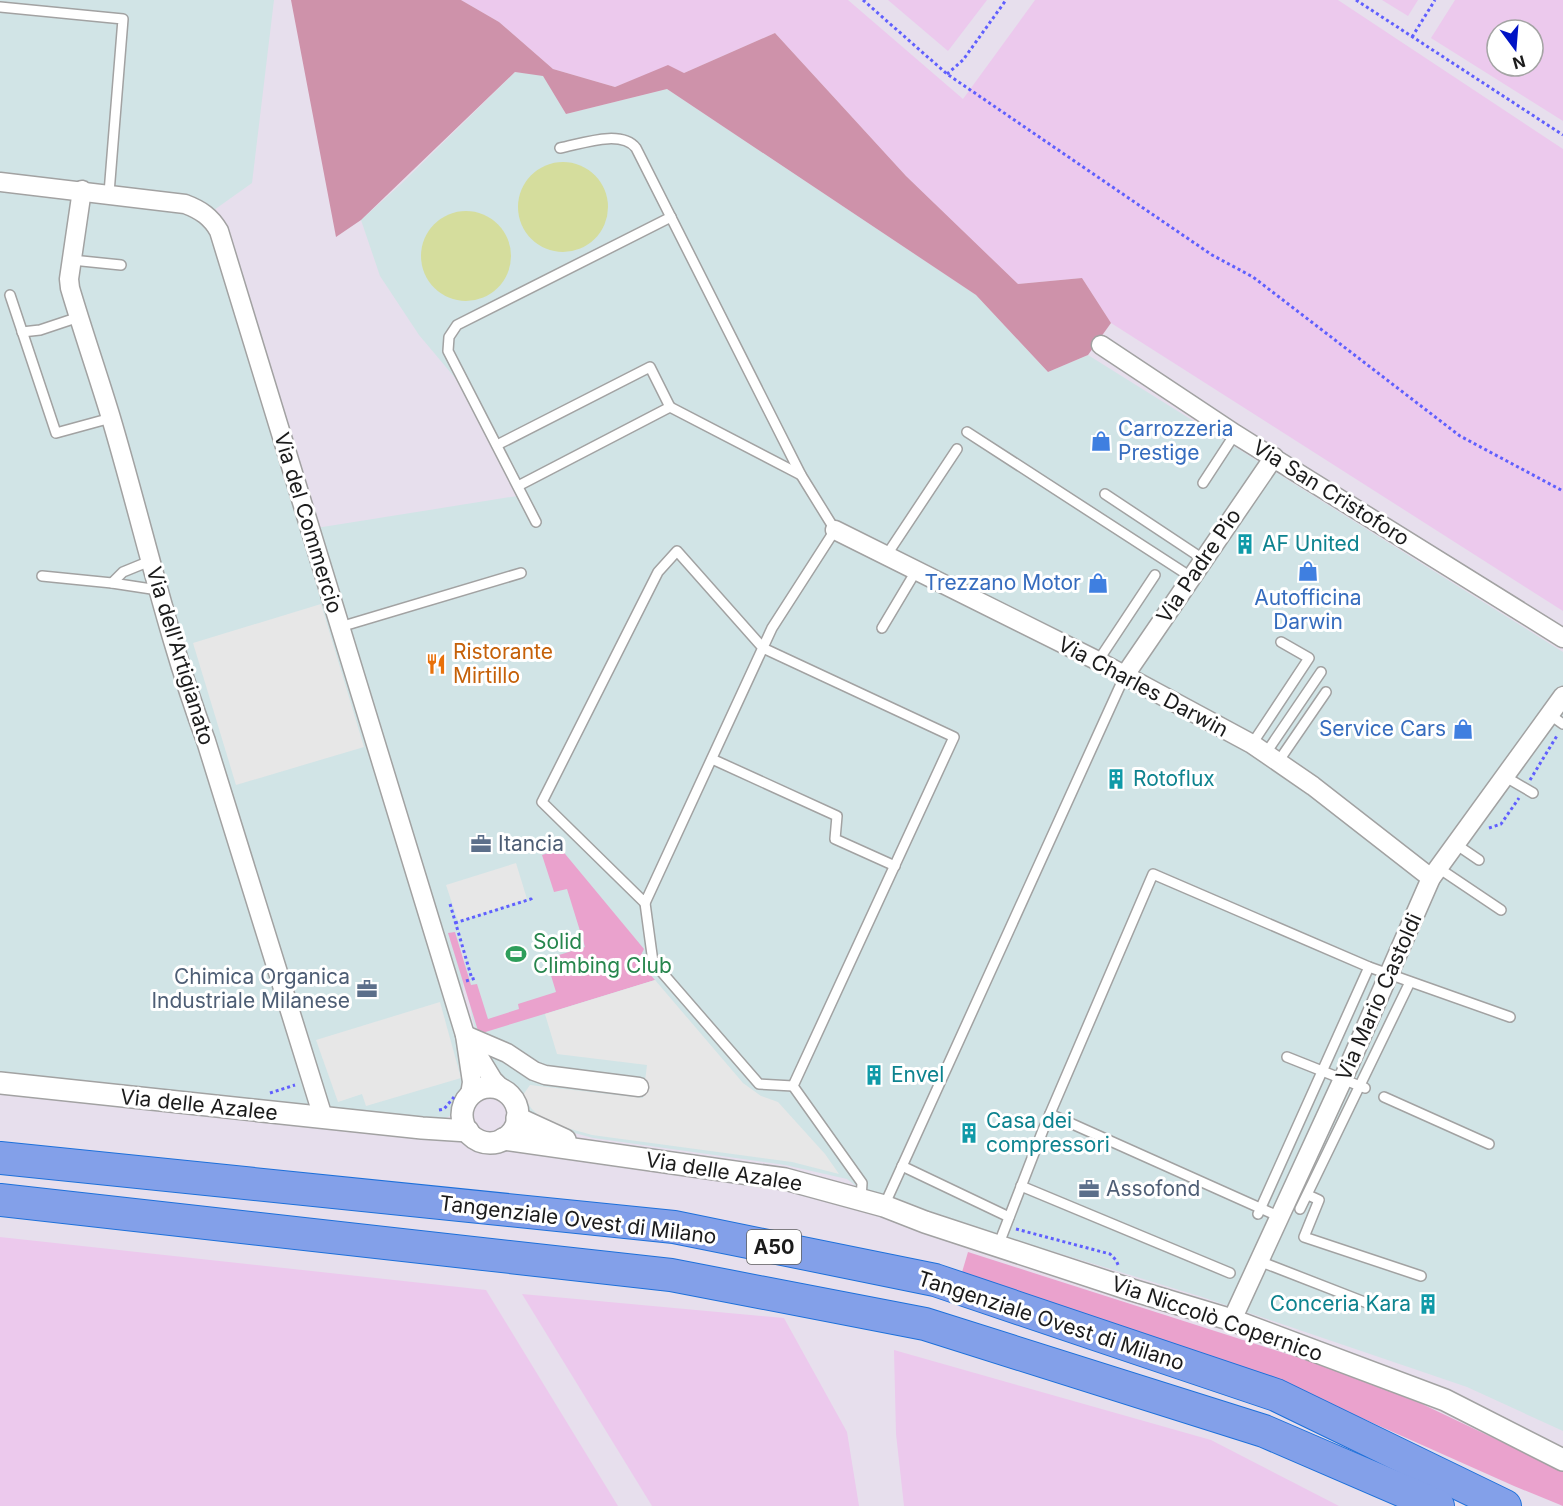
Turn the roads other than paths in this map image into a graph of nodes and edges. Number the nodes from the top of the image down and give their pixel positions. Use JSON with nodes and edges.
{"nodes":[{"id":1,"x":0,"y":7,"type":"edge"},
{"id":2,"x":560,"y":148,"type":"dead end"},
{"id":3,"x":0,"y":182,"type":"edge"},
{"id":4,"x":82,"y":190,"type":"junction"},
{"id":5,"x":109,"y":194,"type":"junction"},
{"id":6,"x":671,"y":217,"type":"junction"},
{"id":7,"x":72,"y":260,"type":"junction"},
{"id":8,"x":121,"y":265,"type":"dead end"},
{"id":9,"x":10,"y":295,"type":"dead end"},
{"id":10,"x":79,"y":317,"type":"junction"},
{"id":11,"x":22,"y":332,"type":"junction"},
{"id":12,"x":1101,"y":345,"type":"dead end"},
{"id":13,"x":669,"y":407,"type":"junction"},
{"id":14,"x":111,"y":418,"type":"junction"},
{"id":15,"x":968,"y":432,"type":"dead end"},
{"id":16,"x":1235,"y":434,"type":"junction"},
{"id":17,"x":497,"y":445,"type":"junction"},
{"id":18,"x":957,"y":449,"type":"dead end"},
{"id":19,"x":1274,"y":457,"type":"junction"},
{"id":20,"x":801,"y":475,"type":"junction"},
{"id":21,"x":1203,"y":483,"type":"dead end"},
{"id":22,"x":518,"y":486,"type":"junction"},
{"id":23,"x":1105,"y":494,"type":"dead end"},
{"id":24,"x":536,"y":522,"type":"dead end"},
{"id":25,"x":835,"y":530,"type":"junction"},
{"id":26,"x":886,"y":556,"type":"junction"},
{"id":27,"x":1203,"y":560,"type":"junction"},
{"id":28,"x":150,"y":561,"type":"junction"},
{"id":29,"x":916,"y":571,"type":"junction"},
{"id":30,"x":521,"y":573,"type":"dead end"},
{"id":31,"x":1155,"y":574,"type":"dead end"},
{"id":32,"x":42,"y":576,"type":"dead end"},
{"id":33,"x":1191,"y":577,"type":"junction"},
{"id":34,"x":112,"y":583,"type":"junction"},
{"id":35,"x":158,"y":590,"type":"junction"},
{"id":36,"x":340,"y":627,"type":"junction"},
{"id":37,"x":882,"y":628,"type":"dead end"},
{"id":38,"x":1563,"y":638,"type":"edge"},
{"id":39,"x":1281,"y":642,"type":"dead end"},
{"id":40,"x":763,"y":648,"type":"junction"},
{"id":41,"x":1098,"y":661,"type":"junction"},
{"id":42,"x":1321,"y":672,"type":"dead end"},
{"id":43,"x":1125,"y":675,"type":"junction"},
{"id":44,"x":1313,"y":684,"type":"junction"},
{"id":45,"x":1563,"y":696,"type":"edge"},
{"id":46,"x":1556,"y":719,"type":"edge"},
{"id":47,"x":1265,"y":753,"type":"junction"},
{"id":48,"x":712,"y":759,"type":"junction"},
{"id":49,"x":1504,"y":776,"type":"junction"},
{"id":50,"x":1533,"y":793,"type":"dead end"},
{"id":51,"x":1454,"y":843,"type":"junction"},
{"id":52,"x":1479,"y":860,"type":"dead end"},
{"id":53,"x":896,"y":867,"type":"junction"},
{"id":54,"x":1434,"y":873,"type":"junction"},
{"id":55,"x":645,"y":903,"type":"junction"},
{"id":56,"x":1501,"y":910,"type":"dead end"},
{"id":57,"x":1369,"y":967,"type":"junction"},
{"id":58,"x":1389,"y":974,"type":"junction"},
{"id":59,"x":1410,"y":982,"type":"junction"},
{"id":60,"x":1510,"y":1017,"type":"dead end"},
{"id":61,"x":465,"y":1035,"type":"junction"},
{"id":62,"x":1287,"y":1057,"type":"dead end"},
{"id":63,"x":1322,"y":1071,"type":"junction"},
{"id":64,"x":1343,"y":1079,"type":"junction"},
{"id":65,"x":0,"y":1083,"type":"edge"},
{"id":66,"x":793,"y":1086,"type":"junction"},
{"id":67,"x":1363,"y":1087,"type":"junction"},
{"id":68,"x":639,"y":1088,"type":"dead end"},
{"id":69,"x":504,"y":1091,"type":"junction"},
{"id":70,"x":464,"y":1094,"type":"junction"},
{"id":71,"x":1384,"y":1097,"type":"dead end"},
{"id":72,"x":1050,"y":1114,"type":"junction"},
{"id":73,"x":323,"y":1118,"type":"junction"},
{"id":74,"x":517,"y":1118,"type":"junction"},
{"id":75,"x":465,"y":1124,"type":"junction"},
{"id":76,"x":503,"y":1139,"type":"junction"},
{"id":77,"x":1489,"y":1143,"type":"dead end"},
{"id":78,"x":585,"y":1149,"type":"junction"},
{"id":79,"x":0,"y":1158,"type":"edge"},
{"id":80,"x":902,"y":1166,"type":"junction"},
{"id":81,"x":1022,"y":1186,"type":"junction"},
{"id":82,"x":1308,"y":1195,"type":"junction"},
{"id":83,"x":861,"y":1199,"type":"junction"},
{"id":84,"x":0,"y":1200,"type":"edge"},
{"id":85,"x":884,"y":1206,"type":"junction"},
{"id":86,"x":1300,"y":1209,"type":"dead end"},
{"id":87,"x":1259,"y":1211,"type":"junction"},
{"id":88,"x":1009,"y":1217,"type":"junction"},
{"id":89,"x":1280,"y":1217,"type":"junction"},
{"id":90,"x":998,"y":1246,"type":"junction"},
{"id":91,"x":1259,"y":1261,"type":"junction"},
{"id":92,"x":1230,"y":1272,"type":"dead end"},
{"id":93,"x":1421,"y":1276,"type":"dead end"},
{"id":94,"x":1367,"y":1303,"type":"dead end"},
{"id":95,"x":1232,"y":1320,"type":"junction"},
{"id":96,"x":1563,"y":1460,"type":"edge"},
{"id":97,"x":1438,"y":1506,"type":"edge"},
{"id":98,"x":1505,"y":1506,"type":"edge"}],
"edges":[{"from":1,"to":5,"type":"lane"},
{"from":2,"to":6,"type":"lane"},
{"from":3,"to":4,"type":"street","name":"Via del Commercio"},
{"from":4,"to":5,"type":"street","name":"Via del Commercio"},
{"from":4,"to":7,"type":"street","name":"Via dell'Artigianato"},
{"from":5,"to":36,"type":"street","name":"Via del Commercio"},
{"from":6,"to":17,"type":"lane"},
{"from":6,"to":20,"type":"lane"},
{"from":7,"to":8,"type":"lane"},
{"from":7,"to":10,"type":"street","name":"Via dell'Artigianato"},
{"from":9,"to":11,"type":"lane"},
{"from":10,"to":11,"type":"lane"},
{"from":10,"to":14,"type":"street","name":"Via dell'Artigianato"},
{"from":11,"to":14,"type":"lane"},
{"from":12,"to":16,"type":"street","name":"Via San Cristoforo"},
{"from":13,"to":17,"type":"lane"},
{"from":13,"to":20,"type":"lane"},
{"from":13,"to":22,"type":"lane"},
{"from":14,"to":28,"type":"street","name":"Via dell'Artigianato"},
{"from":15,"to":33,"type":"lane"},
{"from":16,"to":19,"type":"street","name":"Via San Cristoforo"},
{"from":16,"to":21,"type":"lane"},
{"from":17,"to":22,"type":"lane"},
{"from":18,"to":26,"type":"lane"},
{"from":19,"to":27,"type":"street","name":"Via Padre Pio"},
{"from":19,"to":38,"type":"street","name":"Via San Cristoforo"},
{"from":20,"to":25,"type":"lane"},
{"from":22,"to":24,"type":"lane"},
{"from":23,"to":27,"type":"lane"},
{"from":25,"to":26,"type":"street","name":"Via Charles Darwin"},
{"from":25,"to":40,"type":"lane"},
{"from":26,"to":29,"type":"street","name":"Via Charles Darwin"},
{"from":27,"to":33,"type":"street","name":"Via Padre Pio"},
{"from":28,"to":34,"type":"lane"},
{"from":28,"to":35,"type":"street","name":"Via dell'Artigianato"},
{"from":29,"to":37,"type":"lane"},
{"from":29,"to":41,"type":"street","name":"Via Charles Darwin"},
{"from":30,"to":36,"type":"lane"},
{"from":31,"to":41,"type":"lane"},
{"from":32,"to":34,"type":"lane"},
{"from":33,"to":43,"type":"street","name":"Via Padre Pio"},
{"from":34,"to":35,"type":"lane"},
{"from":35,"to":73,"type":"street","name":"Via dell'Artigianato"},
{"from":36,"to":61,"type":"street","name":"Via del Commercio"},
{"from":39,"to":47,"type":"lane"},
{"from":40,"to":48,"type":"lane"},
{"from":40,"to":53,"type":"lane"},
{"from":40,"to":55,"type":"lane"},
{"from":41,"to":43,"type":"street","name":"Via Charles Darwin"},
{"from":42,"to":44,"type":"lane"},
{"from":43,"to":47,"type":"street","name":"Via Charles Darwin"},
{"from":43,"to":80,"type":"lane"},
{"from":44,"to":47,"type":"lane"},
{"from":44,"to":47,"type":"lane"},
{"from":45,"to":46,"type":"street","name":"Via Mario Castoldi"},
{"from":46,"to":49,"type":"street","name":"Via Mario Castoldi"},
{"from":47,"to":54,"type":"street","name":"Via Charles Darwin"},
{"from":48,"to":53,"type":"lane"},
{"from":48,"to":55,"type":"lane"},
{"from":49,"to":50,"type":"lane"},
{"from":49,"to":51,"type":"street","name":"Via Mario Castoldi"},
{"from":51,"to":52,"type":"lane"},
{"from":51,"to":54,"type":"street","name":"Via Mario Castoldi"},
{"from":53,"to":66,"type":"lane"},
{"from":54,"to":56,"type":"lane"},
{"from":54,"to":58,"type":"street","name":"Via Mario Castoldi"},
{"from":55,"to":66,"type":"lane"},
{"from":57,"to":58,"type":"lane"},
{"from":57,"to":63,"type":"lane"},
{"from":57,"to":72,"type":"lane"},
{"from":58,"to":59,"type":"lane"},
{"from":58,"to":64,"type":"street","name":"Via Mario Castoldi"},
{"from":59,"to":60,"type":"lane"},
{"from":59,"to":67,"type":"lane"},
{"from":61,"to":68,"type":"street"},
{"from":61,"to":69,"type":"street","name":"Via del Commercio"},
{"from":61,"to":70,"type":"street","name":"Via del Commercio"},
{"from":62,"to":63,"type":"lane"},
{"from":63,"to":64,"type":"lane"},
{"from":63,"to":87,"type":"lane"},
{"from":64,"to":67,"type":"lane"},
{"from":64,"to":89,"type":"street","name":"Via Mario Castoldi"},
{"from":65,"to":73,"type":"street","name":"Via delle Azalee"},
{"from":66,"to":83,"type":"lane"},
{"from":67,"to":82,"type":"lane"},
{"from":69,"to":70,"type":"street"},
{"from":69,"to":74,"type":"street"},
{"from":70,"to":75,"type":"street"},
{"from":71,"to":77,"type":"lane"},
{"from":72,"to":81,"type":"lane"},
{"from":72,"to":87,"type":"lane"},
{"from":73,"to":75,"type":"street","name":"Via delle Azalee"},
{"from":74,"to":76,"type":"street"},
{"from":74,"to":78,"type":"street","name":"Via delle Azalee"},
{"from":75,"to":76,"type":"street"},
{"from":76,"to":78,"type":"street","name":"Via delle Azalee"},
{"from":78,"to":83,"type":"street","name":"Via delle Azalee"},
{"from":79,"to":98,"type":"highway","name":"Tangenziale Ovest di Milano","number":"A50"},
{"from":80,"to":85,"type":"lane"},
{"from":80,"to":88,"type":"lane"},
{"from":81,"to":88,"type":"lane"},
{"from":81,"to":92,"type":"lane"},
{"from":82,"to":86,"type":"lane"},
{"from":82,"to":93,"type":"lane"},
{"from":83,"to":85,"type":"street","name":"Via Niccolò Copernico"},
{"from":84,"to":97,"type":"highway","name":"Tangenziale Ovest di Milano","number":"A50"},
{"from":85,"to":90,"type":"street","name":"Via Niccolò Copernico"},
{"from":87,"to":89,"type":"lane"},
{"from":88,"to":90,"type":"lane"},
{"from":89,"to":91,"type":"street","name":"Via Mario Castoldi"},
{"from":90,"to":95,"type":"street","name":"Via Niccolò Copernico"},
{"from":91,"to":94,"type":"lane"},
{"from":91,"to":95,"type":"street","name":"Via Mario Castoldi"},
{"from":95,"to":96,"type":"street","name":"Via Niccolò Copernico"}]}
